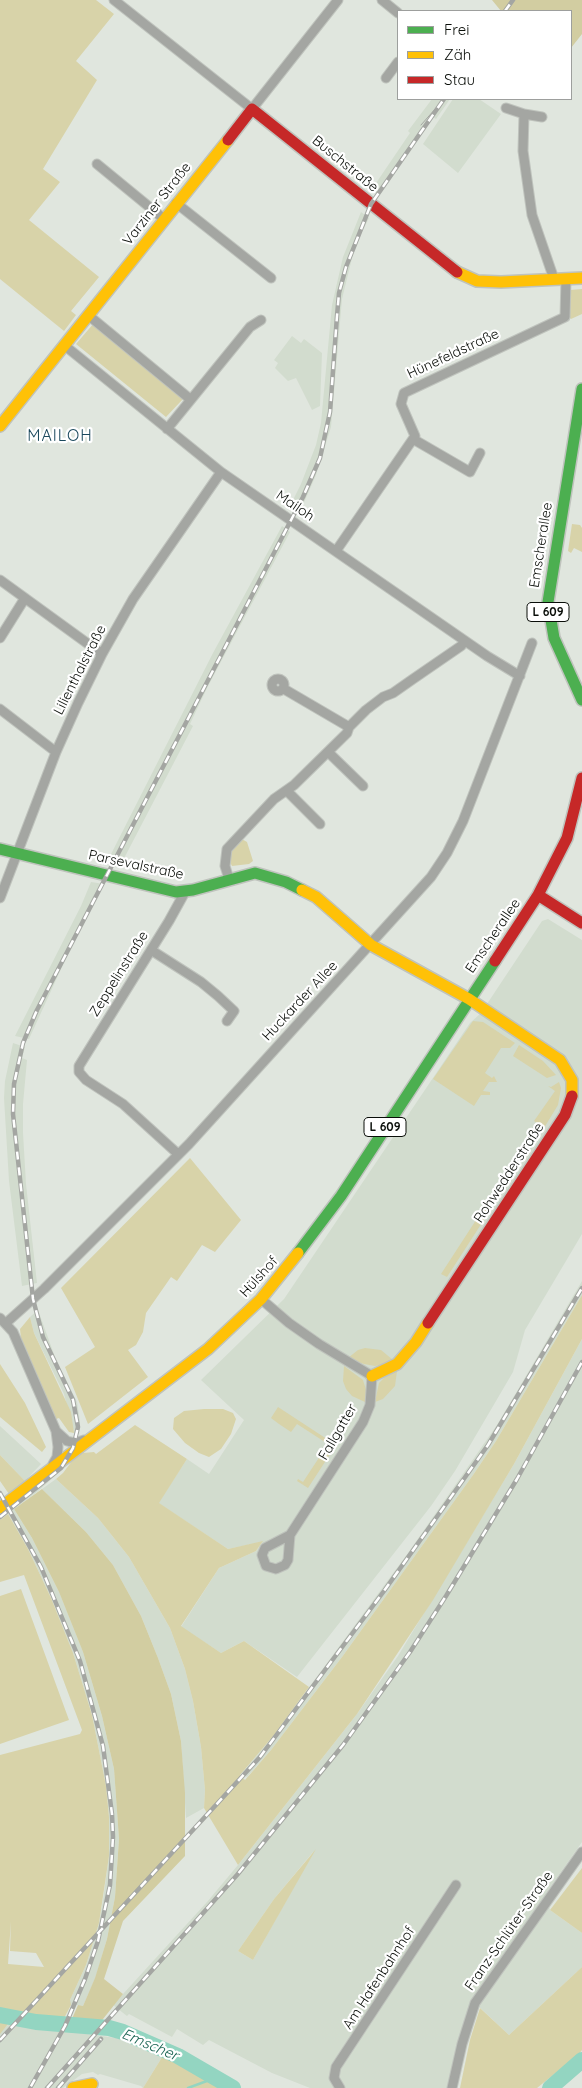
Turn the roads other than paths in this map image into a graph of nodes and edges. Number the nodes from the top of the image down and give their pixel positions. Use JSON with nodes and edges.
{"nodes":[{"id":1,"x":114,"y":0,"type":"edge"},
{"id":2,"x":338,"y":0,"type":"edge"},
{"id":3,"x":382,"y":0,"type":"edge"},
{"id":4,"x":124,"y":3,"type":"edge"},
{"id":5,"x":397,"y":12,"type":"edge"},
{"id":6,"x":397,"y":63,"type":"edge"},
{"id":7,"x":386,"y":78,"type":"dead end"},
{"id":8,"x":506,"y":108,"type":"dead end"},
{"id":9,"x":252,"y":109,"type":"junction"},
{"id":10,"x":524,"y":114,"type":"junction"},
{"id":11,"x":542,"y":117,"type":"dead end"},
{"id":12,"x":97,"y":164,"type":"dead end"},
{"id":13,"x":176,"y":203,"type":"junction"},
{"id":14,"x":164,"y":219,"type":"junction"},
{"id":15,"x":271,"y":278,"type":"dead end"},
{"id":16,"x":566,"y":278,"type":"junction"},
{"id":17,"x":582,"y":278,"type":"edge"},
{"id":18,"x":554,"y":279,"type":"junction"},
{"id":19,"x":88,"y":315,"type":"junction"},
{"id":20,"x":261,"y":320,"type":"dead end"},
{"id":21,"x":64,"y":345,"type":"junction"},
{"id":22,"x":582,"y":389,"type":"edge"},
{"id":23,"x":190,"y":399,"type":"junction"},
{"id":24,"x":0,"y":426,"type":"edge"},
{"id":25,"x":166,"y":429,"type":"junction"},
{"id":26,"x":412,"y":439,"type":"junction"},
{"id":27,"x":480,"y":453,"type":"dead end"},
{"id":28,"x":221,"y":472,"type":"junction"},
{"id":29,"x":336,"y":551,"type":"junction"},
{"id":30,"x":0,"y":580,"type":"edge"},
{"id":31,"x":25,"y":598,"type":"junction"},
{"id":32,"x":0,"y":638,"type":"edge"},
{"id":33,"x":465,"y":641,"type":"junction"},
{"id":34,"x":532,"y":643,"type":"dead end"},
{"id":35,"x":102,"y":654,"type":"junction"},
{"id":36,"x":520,"y":676,"type":"junction"},
{"id":37,"x":284,"y":688,"type":"dead end"},
{"id":38,"x":582,"y":700,"type":"edge"},
{"id":39,"x":0,"y":710,"type":"edge"},
{"id":40,"x":349,"y":727,"type":"junction"},
{"id":41,"x":56,"y":752,"type":"junction"},
{"id":42,"x":328,"y":752,"type":"junction"},
{"id":43,"x":582,"y":778,"type":"edge"},
{"id":44,"x":363,"y":786,"type":"dead end"},
{"id":45,"x":287,"y":791,"type":"junction"},
{"id":46,"x":320,"y":824,"type":"dead end"},
{"id":47,"x":0,"y":848,"type":"edge"},
{"id":48,"x":16,"y":854,"type":"junction"},
{"id":49,"x":229,"y":878,"type":"junction"},
{"id":50,"x":185,"y":892,"type":"junction"},
{"id":51,"x":538,"y":895,"type":"junction"},
{"id":52,"x":0,"y":898,"type":"edge"},
{"id":53,"x":582,"y":923,"type":"edge"},
{"id":54,"x":371,"y":945,"type":"junction"},
{"id":55,"x":151,"y":950,"type":"junction"},
{"id":56,"x":469,"y":999,"type":"junction"},
{"id":57,"x":227,"y":1020,"type":"dead end"},
{"id":58,"x":178,"y":1154,"type":"junction"},
{"id":59,"x":261,"y":1300,"type":"junction"},
{"id":60,"x":3,"y":1321,"type":"edge"},
{"id":61,"x":372,"y":1376,"type":"junction"},
{"id":62,"x":56,"y":1431,"type":"junction"},
{"id":63,"x":92,"y":1438,"type":"junction"},
{"id":64,"x":48,"y":1472,"type":"junction"},
{"id":65,"x":0,"y":1508,"type":"edge"},
{"id":66,"x":290,"y":1535,"type":"dead end"},
{"id":67,"x":582,"y":1852,"type":"edge"},
{"id":68,"x":456,"y":1885,"type":"dead end"},
{"id":69,"x":92,"y":2084,"type":"dead end"},
{"id":70,"x":73,"y":2088,"type":"edge"},
{"id":71,"x":340,"y":2088,"type":"edge"},
{"id":72,"x":452,"y":2088,"type":"edge"}],
"edges":[{"from":1,"to":4,"type":"street","name":"Buschstraße"},
{"from":2,"to":9,"type":"street","name":"Varziner Straße"},
{"from":3,"to":5,"type":"street"},
{"from":4,"to":9,"type":"street","name":"Buschstraße"},
{"from":6,"to":7,"type":"street"},
{"from":8,"to":10,"type":"street"},
{"from":9,"to":13,"type":"street","name":"Varziner Straße"},
{"from":9,"to":18,"type":"street","name":"Buschstraße"},
{"from":10,"to":11,"type":"street"},
{"from":10,"to":18,"type":"street"},
{"from":12,"to":14,"type":"street"},
{"from":13,"to":14,"type":"street","name":"Varziner Straße"},
{"from":13,"to":15,"type":"street"},
{"from":14,"to":19,"type":"street","name":"Varziner Straße"},
{"from":16,"to":17,"type":"street","name":"Buschstraße"},
{"from":16,"to":18,"type":"street","name":"Buschstraße"},
{"from":16,"to":26,"type":"street","name":"Hünefeldstraße"},
{"from":19,"to":21,"type":"street","name":"Varziner Straße"},
{"from":19,"to":23,"type":"street"},
{"from":20,"to":23,"type":"street"},
{"from":21,"to":24,"type":"street","name":"Varziner Straße"},
{"from":21,"to":25,"type":"street","name":"Mailoh"},
{"from":22,"to":38,"type":"street","name":"Emscherallee","number":"L 609"},
{"from":23,"to":25,"type":"street"},
{"from":25,"to":28,"type":"street","name":"Mailoh"},
{"from":26,"to":27,"type":"street"},
{"from":26,"to":29,"type":"street"},
{"from":28,"to":29,"type":"street","name":"Mailoh"},
{"from":28,"to":35,"type":"street","name":"Lilienthalstraße"},
{"from":29,"to":33,"type":"street","name":"Mailoh"},
{"from":30,"to":31,"type":"street"},
{"from":31,"to":32,"type":"street"},
{"from":31,"to":35,"type":"street"},
{"from":33,"to":36,"type":"street","name":"Mailoh"},
{"from":33,"to":40,"type":"street"},
{"from":34,"to":36,"type":"street","name":"Huckarder Allee"},
{"from":35,"to":41,"type":"street","name":"Lilienthalstraße"},
{"from":36,"to":54,"type":"street","name":"Huckarder Allee"},
{"from":37,"to":40,"type":"street"},
{"from":39,"to":41,"type":"street"},
{"from":40,"to":42,"type":"street"},
{"from":41,"to":48,"type":"street","name":"Lilienthalstraße"},
{"from":42,"to":44,"type":"street"},
{"from":42,"to":45,"type":"street"},
{"from":43,"to":51,"type":"street","name":"Emscherallee","number":"L 609"},
{"from":45,"to":46,"type":"street"},
{"from":45,"to":49,"type":"street"},
{"from":47,"to":48,"type":"street","name":"Parsevalstraße"},
{"from":48,"to":50,"type":"street","name":"Parsevalstraße"},
{"from":48,"to":52,"type":"street","name":"Lilienthalstraße"},
{"from":49,"to":50,"type":"street","name":"Parsevalstraße"},
{"from":49,"to":54,"type":"street","name":"Parsevalstraße"},
{"from":50,"to":55,"type":"street","name":"Zeppelinstraße"},
{"from":51,"to":53,"type":"street"},
{"from":51,"to":56,"type":"street","name":"Emscherallee","number":"L 609"},
{"from":54,"to":56,"type":"street","name":"Parsevalstraße"},
{"from":54,"to":58,"type":"street","name":"Huckarder Allee"},
{"from":55,"to":57,"type":"street"},
{"from":55,"to":58,"type":"street","name":"Zeppelinstraße"},
{"from":56,"to":59,"type":"street","name":"Hülshof","number":"L 609"},
{"from":56,"to":61,"type":"street","name":"Rohwedderstraße"},
{"from":58,"to":60,"type":"street","name":"Huckarder Allee"},
{"from":59,"to":61,"type":"street"},
{"from":59,"to":63,"type":"street","name":"Hülshof","number":"L 609"},
{"from":60,"to":62,"type":"street"},
{"from":61,"to":66,"type":"street","name":"Fallgatter"},
{"from":62,"to":63,"type":"street"},
{"from":62,"to":64,"type":"street"},
{"from":63,"to":64,"type":"street","name":"Hülshof","number":"L 609"},
{"from":64,"to":65,"type":"street","name":"Hülshof","number":"L 609"},
{"from":67,"to":72,"type":"street","name":"Franz-Schlüter-Straße"},
{"from":68,"to":71,"type":"street","name":"Am Hafenbahnhof"},
{"from":69,"to":70,"type":"street"}]}
